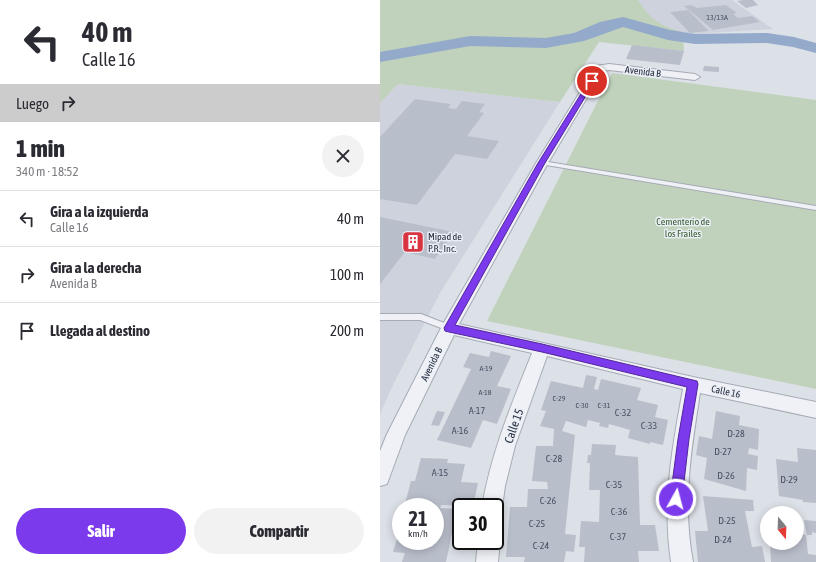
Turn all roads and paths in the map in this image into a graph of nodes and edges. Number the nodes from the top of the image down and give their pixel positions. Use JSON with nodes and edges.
{"nodes":[{"id":1,"x":696,"y":77,"type":"dead end"},
{"id":2,"x":542,"y":163,"type":"junction"},
{"id":3,"x":816,"y":208,"type":"edge"},
{"id":4,"x":380,"y":317,"type":"edge"},
{"id":5,"x":449,"y":328,"type":"junction"},
{"id":6,"x":542,"y":348,"type":"junction"},
{"id":7,"x":693,"y":384,"type":"junction"},
{"id":8,"x":816,"y":410,"type":"edge"},
{"id":9,"x":380,"y":477,"type":"edge"},
{"id":10,"x":493,"y":498,"type":"edge"},
{"id":11,"x":488,"y":550,"type":"edge"},
{"id":12,"x":487,"y":562,"type":"edge"},
{"id":13,"x":682,"y":562,"type":"edge"}],
"edges":[{"from":1,"to":2,"type":"street","name":"Avenida B"},
{"from":2,"to":3,"type":"lane"},
{"from":2,"to":5,"type":"street","name":"Avenida B"},
{"from":4,"to":5,"type":"lane"},
{"from":5,"to":6,"type":"street","name":"Calle 16"},
{"from":5,"to":9,"type":"street","name":"Avenida B"},
{"from":6,"to":7,"type":"street","name":"Calle 16"},
{"from":6,"to":10,"type":"street","name":"Calle 15"},
{"from":7,"to":8,"type":"street","name":"Calle 16"},
{"from":7,"to":13,"type":"street"},
{"from":11,"to":12,"type":"street"}]}
